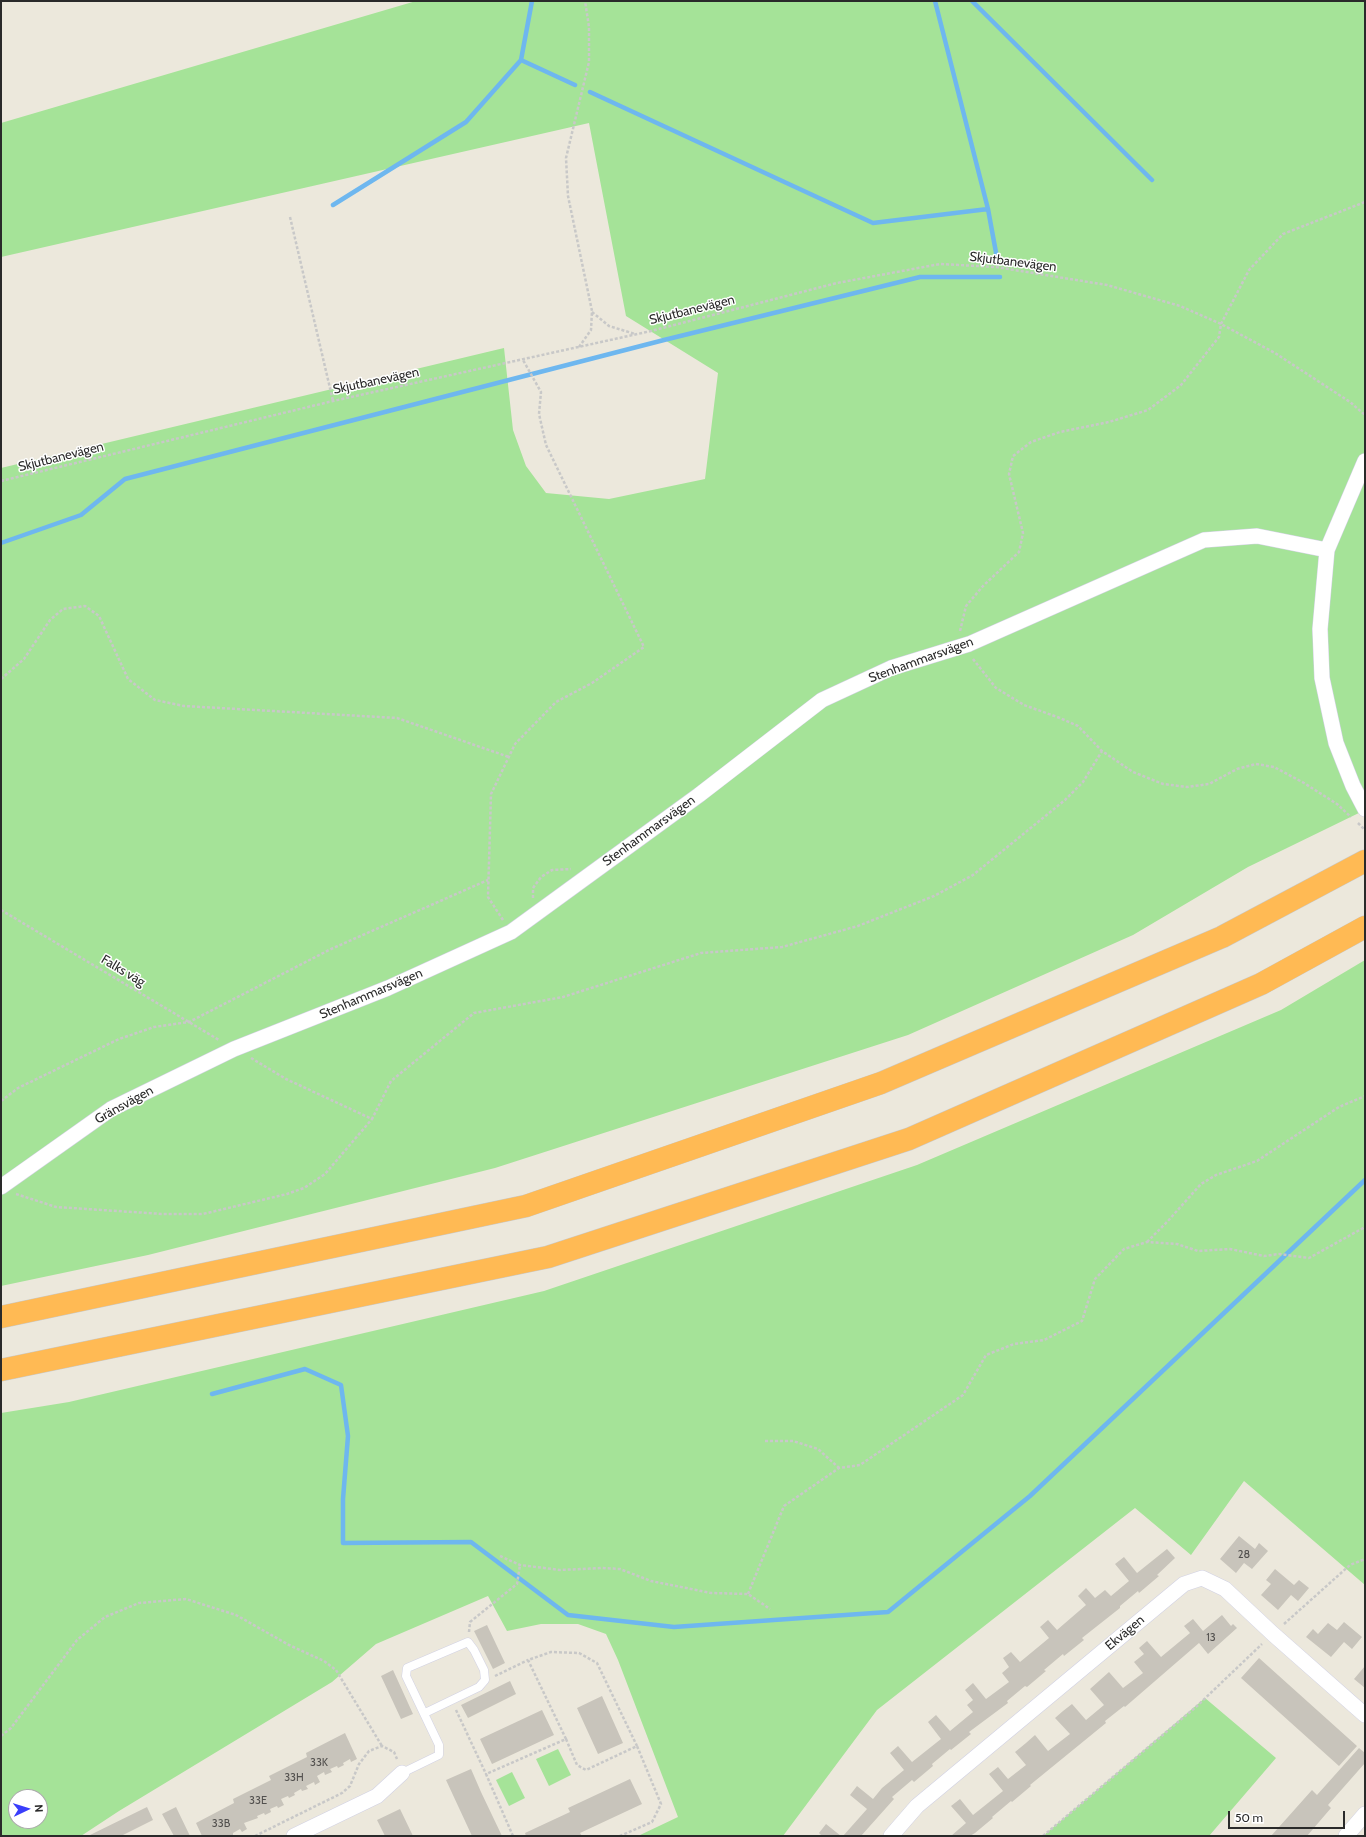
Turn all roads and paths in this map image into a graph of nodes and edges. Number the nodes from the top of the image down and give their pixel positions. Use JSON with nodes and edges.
{"nodes":[{"id":1,"x":585,"y":1,"type":"edge"},
{"id":2,"x":290,"y":217,"type":"dead end"},
{"id":3,"x":592,"y":312,"type":"junction"},
{"id":4,"x":637,"y":334,"type":"junction"},
{"id":5,"x":578,"y":347,"type":"junction"},
{"id":6,"x":523,"y":360,"type":"junction"},
{"id":7,"x":333,"y":401,"type":"junction"},
{"id":8,"x":1365,"y":415,"type":"edge"},
{"id":9,"x":1365,"y":461,"type":"edge"},
{"id":10,"x":1,"y":481,"type":"edge"},
{"id":11,"x":1327,"y":550,"type":"junction"},
{"id":12,"x":1,"y":679,"type":"edge"},
{"id":13,"x":1102,"y":751,"type":"dead end"},
{"id":14,"x":509,"y":757,"type":"junction"},
{"id":15,"x":1365,"y":809,"type":"edge"},
{"id":16,"x":1365,"y":861,"type":"edge"},
{"id":17,"x":488,"y":880,"type":"junction"},
{"id":18,"x":1,"y":910,"type":"edge"},
{"id":19,"x":1365,"y":927,"type":"edge"},
{"id":20,"x":511,"y":932,"type":"junction"},
{"id":21,"x":189,"y":1022,"type":"junction"},
{"id":22,"x":234,"y":1049,"type":"junction"},
{"id":23,"x":1365,"y":1096,"type":"edge"},
{"id":24,"x":1,"y":1101,"type":"edge"},
{"id":25,"x":372,"y":1118,"type":"junction"},
{"id":26,"x":1,"y":1187,"type":"edge"},
{"id":27,"x":15,"y":1194,"type":"dead end"},
{"id":28,"x":1365,"y":1227,"type":"edge"},
{"id":29,"x":1147,"y":1242,"type":"junction"},
{"id":30,"x":1,"y":1317,"type":"edge"},
{"id":31,"x":1,"y":1370,"type":"edge"},
{"id":32,"x":765,"y":1441,"type":"dead end"},
{"id":33,"x":839,"y":1468,"type":"junction"},
{"id":34,"x":500,"y":1556,"type":"dead end"},
{"id":35,"x":1365,"y":1559,"type":"edge"},
{"id":36,"x":520,"y":1565,"type":"junction"},
{"id":37,"x":748,"y":1594,"type":"junction"},
{"id":38,"x":770,"y":1609,"type":"dead end"},
{"id":39,"x":1273,"y":1634,"type":"junction"},
{"id":40,"x":468,"y":1642,"type":"junction"},
{"id":41,"x":528,"y":1660,"type":"junction"},
{"id":42,"x":485,"y":1680,"type":"junction"},
{"id":43,"x":451,"y":1700,"type":"junction"},
{"id":44,"x":425,"y":1713,"type":"junction"},
{"id":45,"x":1365,"y":1715,"type":"edge"},
{"id":46,"x":1,"y":1736,"type":"edge"},
{"id":47,"x":566,"y":1739,"type":"junction"},
{"id":48,"x":382,"y":1746,"type":"junction"},
{"id":49,"x":637,"y":1746,"type":"junction"},
{"id":50,"x":402,"y":1773,"type":"junction"},
{"id":51,"x":486,"y":1774,"type":"junction"},
{"id":52,"x":1365,"y":1814,"type":"edge"},
{"id":53,"x":319,"y":1830,"type":"edge"},
{"id":54,"x":255,"y":1836,"type":"edge"},
{"id":55,"x":294,"y":1836,"type":"edge"},
{"id":56,"x":513,"y":1836,"type":"edge"},
{"id":57,"x":620,"y":1836,"type":"edge"},
{"id":58,"x":891,"y":1836,"type":"edge"},
{"id":59,"x":1043,"y":1836,"type":"edge"},
{"id":60,"x":1346,"y":1836,"type":"edge"}],
"edges":[{"from":1,"to":3,"type":"path"},
{"from":2,"to":7,"type":"path"},
{"from":3,"to":4,"type":"path"},
{"from":3,"to":5,"type":"path"},
{"from":4,"to":5,"type":"path","name":"Skjutbanevägen"},
{"from":4,"to":8,"type":"path","name":"Skjutbanevägen"},
{"from":5,"to":6,"type":"path","name":"Skjutbanevägen"},
{"from":6,"to":7,"type":"path","name":"Skjutbanevägen"},
{"from":6,"to":14,"type":"path"},
{"from":7,"to":10,"type":"path","name":"Skjutbanevägen"},
{"from":9,"to":11,"type":"street"},
{"from":11,"to":15,"type":"street"},
{"from":11,"to":20,"type":"street","name":"Stenhammarsvägen"},
{"from":12,"to":14,"type":"path"},
{"from":13,"to":25,"type":"path"},
{"from":14,"to":17,"type":"path"},
{"from":16,"to":30,"type":"highway"},
{"from":17,"to":20,"type":"path"},
{"from":17,"to":21,"type":"path"},
{"from":18,"to":21,"type":"path","name":"Falks väg"},
{"from":19,"to":31,"type":"highway"},
{"from":20,"to":22,"type":"street","name":"Stenhammarsvägen"},
{"from":21,"to":22,"type":"path","name":"Falks väg"},
{"from":21,"to":24,"type":"path"},
{"from":22,"to":25,"type":"path","name":"Falks väg"},
{"from":22,"to":26,"type":"street","name":"Gränsvägen"},
{"from":23,"to":29,"type":"path"},
{"from":25,"to":27,"type":"path"},
{"from":28,"to":29,"type":"path"},
{"from":29,"to":33,"type":"path"},
{"from":32,"to":33,"type":"path"},
{"from":33,"to":37,"type":"path"},
{"from":34,"to":36,"type":"path"},
{"from":35,"to":39,"type":"path"},
{"from":36,"to":37,"type":"path"},
{"from":36,"to":40,"type":"path"},
{"from":37,"to":38,"type":"path"},
{"from":39,"to":45,"type":"street","name":"Ekvägen"},
{"from":39,"to":58,"type":"street","name":"Ekvägen"},
{"from":39,"to":59,"type":"path"},
{"from":40,"to":42,"type":"lane"},
{"from":40,"to":44,"type":"lane"},
{"from":41,"to":42,"type":"path"},
{"from":41,"to":47,"type":"path"},
{"from":41,"to":49,"type":"path"},
{"from":42,"to":43,"type":"lane"},
{"from":43,"to":44,"type":"lane"},
{"from":43,"to":51,"type":"path"},
{"from":44,"to":50,"type":"lane"},
{"from":46,"to":48,"type":"path"},
{"from":47,"to":49,"type":"path"},
{"from":47,"to":51,"type":"path"},
{"from":48,"to":50,"type":"path"},
{"from":48,"to":54,"type":"path"},
{"from":49,"to":57,"type":"path"},
{"from":50,"to":53,"type":"street"},
{"from":51,"to":56,"type":"path"},
{"from":52,"to":60,"type":"street"},
{"from":53,"to":55,"type":"street"}]}
